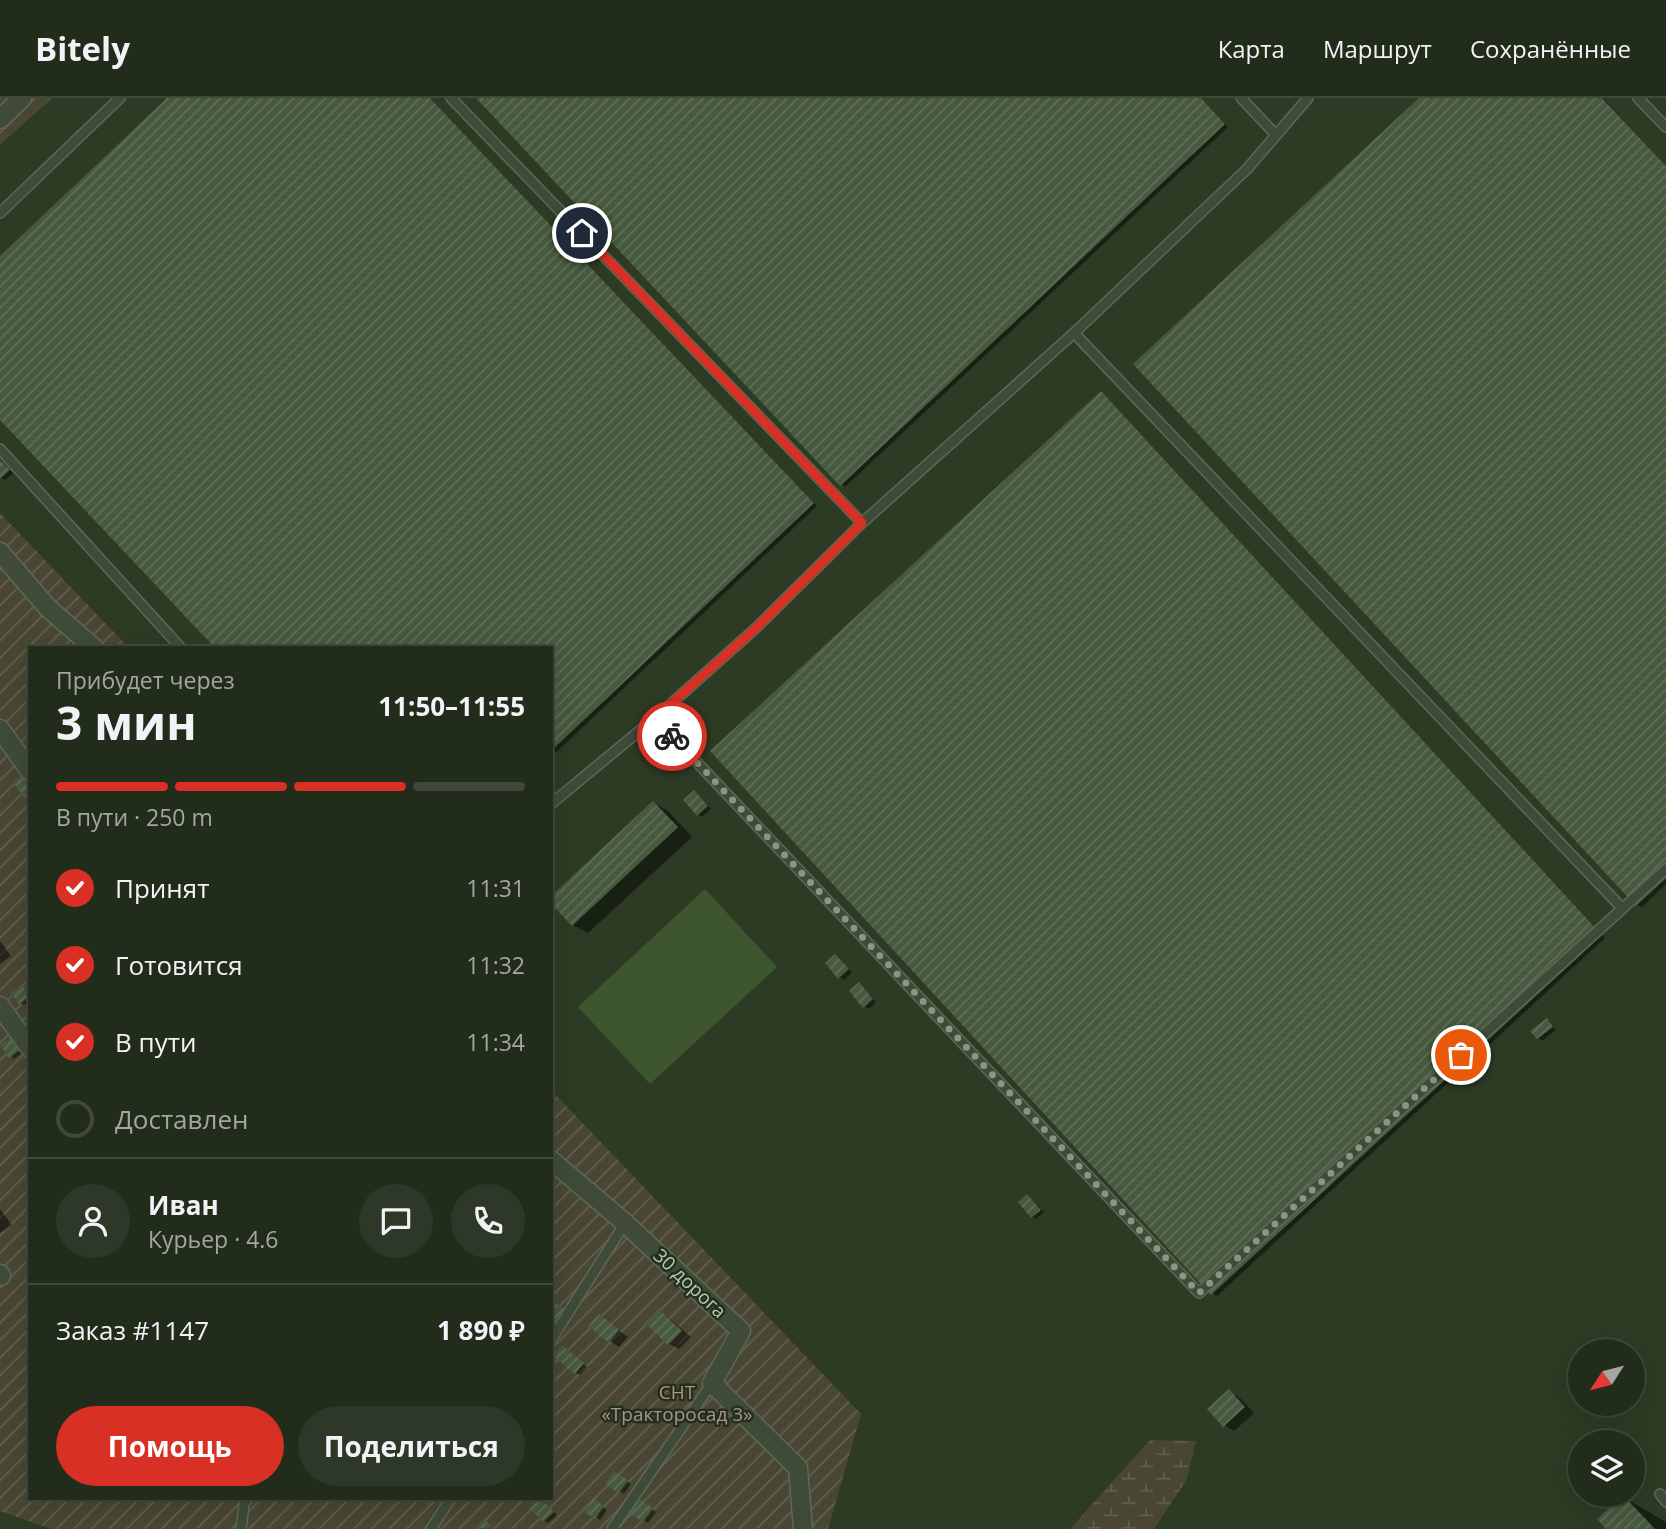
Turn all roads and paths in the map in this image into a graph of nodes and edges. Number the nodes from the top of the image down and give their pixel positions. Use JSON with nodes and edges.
{"nodes":[{"id":1,"x":22,"y":98,"type":"edge"},
{"id":2,"x":120,"y":98,"type":"edge"},
{"id":3,"x":451,"y":98,"type":"edge"},
{"id":4,"x":1241,"y":98,"type":"edge"},
{"id":5,"x":1308,"y":98,"type":"edge"},
{"id":6,"x":1638,"y":98,"type":"edge"},
{"id":7,"x":0,"y":119,"type":"edge"},
{"id":8,"x":1666,"y":127,"type":"edge"},
{"id":9,"x":1275,"y":134,"type":"junction"},
{"id":10,"x":0,"y":213,"type":"edge"},
{"id":11,"x":1074,"y":333,"type":"junction"},
{"id":12,"x":0,"y":449,"type":"edge"},
{"id":13,"x":862,"y":523,"type":"junction"},
{"id":14,"x":0,"y":552,"type":"edge"},
{"id":15,"x":92,"y":646,"type":"edge"},
{"id":16,"x":179,"y":646,"type":"edge"},
{"id":17,"x":655,"y":718,"type":"junction"},
{"id":18,"x":0,"y":729,"type":"edge"},
{"id":19,"x":28,"y":768,"type":"edge"},
{"id":20,"x":553,"y":802,"type":"edge"},
{"id":21,"x":1666,"y":869,"type":"edge"},
{"id":22,"x":1622,"y":908,"type":"junction"},
{"id":23,"x":0,"y":1006,"type":"edge"},
{"id":24,"x":28,"y":1045,"type":"edge"},
{"id":25,"x":553,"y":1162,"type":"edge"},
{"id":26,"x":625,"y":1223,"type":"junction"},
{"id":27,"x":553,"y":1337,"type":"edge"},
{"id":28,"x":712,"y":1383,"type":"junction"},
{"id":29,"x":247,"y":1500,"type":"edge"},
{"id":30,"x":450,"y":1500,"type":"edge"},
{"id":31,"x":241,"y":1529,"type":"edge"},
{"id":32,"x":431,"y":1529,"type":"edge"},
{"id":33,"x":612,"y":1529,"type":"edge"},
{"id":34,"x":803,"y":1529,"type":"edge"}],
"edges":[{"from":1,"to":7,"type":"street"},
{"from":2,"to":10,"type":"lane"},
{"from":3,"to":13,"type":"lane"},
{"from":4,"to":9,"type":"lane"},
{"from":5,"to":9,"type":"lane"},
{"from":6,"to":8,"type":"lane"},
{"from":9,"to":11,"type":"lane"},
{"from":11,"to":13,"type":"lane"},
{"from":11,"to":22,"type":"lane"},
{"from":12,"to":16,"type":"lane"},
{"from":13,"to":17,"type":"lane"},
{"from":14,"to":15,"type":"street"},
{"from":17,"to":20,"type":"lane"},
{"from":17,"to":22,"type":"lane"},
{"from":18,"to":19,"type":"street"},
{"from":21,"to":22,"type":"lane"},
{"from":23,"to":24,"type":"street"},
{"from":25,"to":26,"type":"street","name":"30 дорога"},
{"from":26,"to":27,"type":"lane"},
{"from":26,"to":28,"type":"street","name":"30 дорога"},
{"from":28,"to":33,"type":"lane"},
{"from":28,"to":34,"type":"street"},
{"from":29,"to":31,"type":"lane"},
{"from":30,"to":32,"type":"lane"}]}
